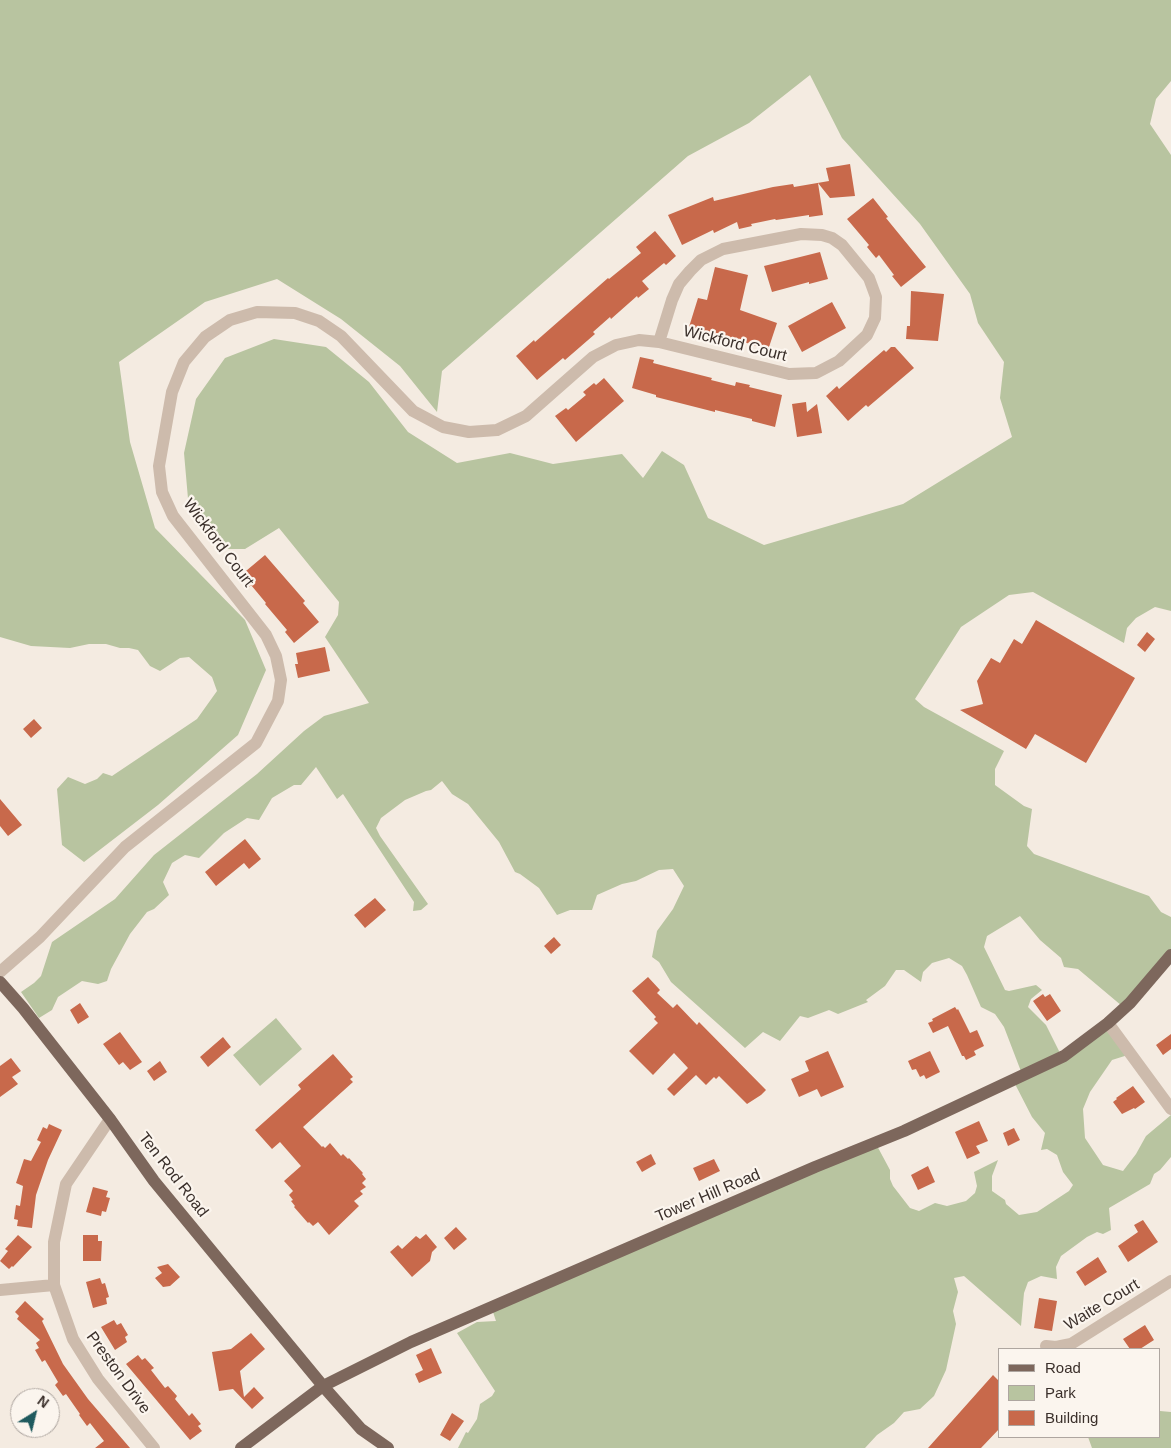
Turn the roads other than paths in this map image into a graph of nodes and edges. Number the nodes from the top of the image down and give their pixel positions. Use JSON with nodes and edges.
{"nodes":[{"id":1,"x":659,"y":342,"type":"junction"},
{"id":2,"x":1171,"y":955,"type":"edge"},
{"id":3,"x":0,"y":972,"type":"edge"},
{"id":4,"x":0,"y":982,"type":"edge"},
{"id":5,"x":1108,"y":1023,"type":"junction"},
{"id":6,"x":1171,"y":1109,"type":"edge"},
{"id":7,"x":110,"y":1119,"type":"junction"},
{"id":8,"x":1171,"y":1281,"type":"edge"},
{"id":9,"x":54,"y":1285,"type":"junction"},
{"id":10,"x":0,"y":1290,"type":"edge"},
{"id":11,"x":1046,"y":1346,"type":"dead end"},
{"id":12,"x":323,"y":1386,"type":"junction"},
{"id":13,"x":154,"y":1448,"type":"edge"},
{"id":14,"x":241,"y":1448,"type":"edge"},
{"id":15,"x":388,"y":1448,"type":"edge"}],
"edges":[{"from":1,"to":1,"type":"street","name":"Wickford Court"},
{"from":1,"to":3,"type":"street","name":"Wickford Court"},
{"from":2,"to":5,"type":"main road","name":"Tower Hill Road"},
{"from":4,"to":7,"type":"main road","name":"Ten Rod Road"},
{"from":5,"to":6,"type":"street"},
{"from":5,"to":12,"type":"main road","name":"Tower Hill Road"},
{"from":7,"to":9,"type":"street","name":"Preston Drive"},
{"from":7,"to":12,"type":"main road","name":"Ten Rod Road"},
{"from":8,"to":11,"type":"street","name":"Waite Court"},
{"from":9,"to":10,"type":"street"},
{"from":9,"to":13,"type":"street","name":"Preston Drive"},
{"from":12,"to":14,"type":"main road","name":"Tower Hill Road"},
{"from":12,"to":15,"type":"main road","name":"Ten Rod Road"}]}
